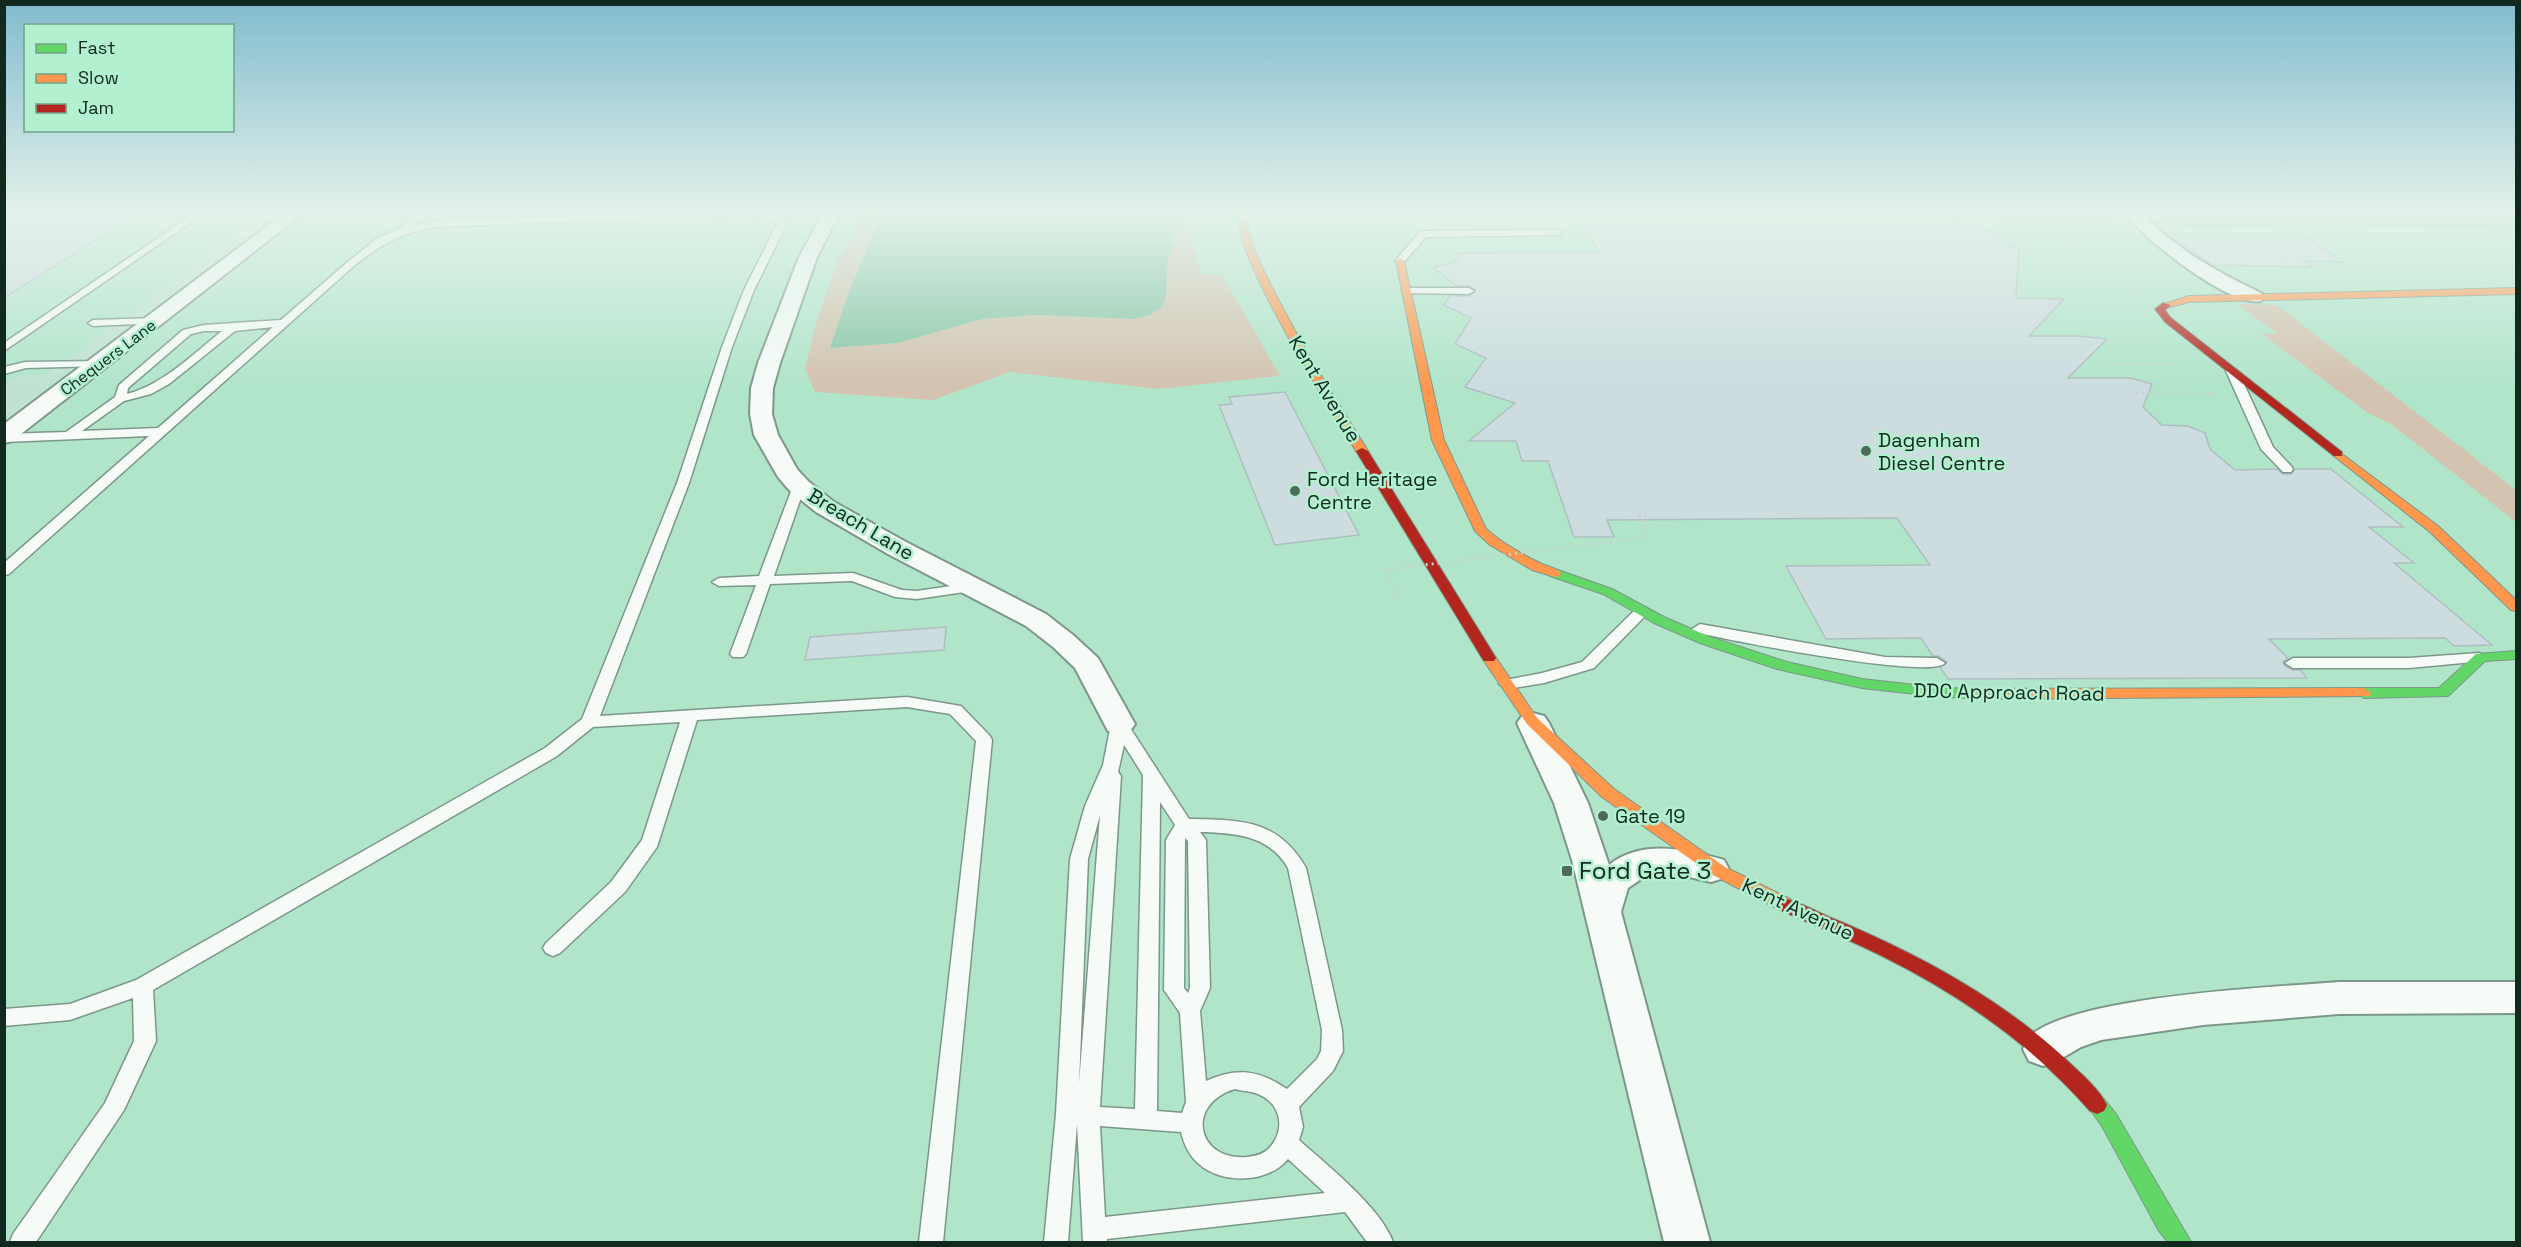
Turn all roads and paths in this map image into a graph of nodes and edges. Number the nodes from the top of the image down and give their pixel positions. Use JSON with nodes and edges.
{"nodes":[{"id":1,"x":117,"y":270,"type":"edge"},
{"id":2,"x":222,"y":270,"type":"edge"},
{"id":3,"x":346,"y":270,"type":"edge"},
{"id":4,"x":758,"y":270,"type":"edge"},
{"id":5,"x":803,"y":270,"type":"edge"},
{"id":6,"x":1259,"y":270,"type":"edge"},
{"id":7,"x":1402,"y":270,"type":"edge"},
{"id":8,"x":2105,"y":270,"type":"edge"},
{"id":9,"x":2205,"y":270,"type":"edge"},
{"id":10,"x":1407,"y":291,"type":"junction"},
{"id":11,"x":1469,"y":291,"type":"dead end"},
{"id":12,"x":2517,"y":291,"type":"edge"},
{"id":13,"x":2137,"y":296,"type":"dead end"},
{"id":14,"x":2254,"y":297,"type":"junction"},
{"id":15,"x":156,"y":321,"type":"junction"},
{"id":16,"x":93,"y":323,"type":"dead end"},
{"id":17,"x":286,"y":323,"type":"junction"},
{"id":18,"x":230,"y":328,"type":"junction"},
{"id":19,"x":2108,"y":342,"type":"dead end"},
{"id":20,"x":2162,"y":342,"type":"dead end"},
{"id":21,"x":4,"y":348,"type":"edge"},
{"id":22,"x":4,"y":357,"type":"edge"},
{"id":23,"x":100,"y":364,"type":"junction"},
{"id":24,"x":2104,"y":364,"type":"dead end"},
{"id":25,"x":2190,"y":364,"type":"dead end"},
{"id":26,"x":25,"y":365,"type":"junction"},
{"id":27,"x":2232,"y":370,"type":"junction"},
{"id":28,"x":4,"y":371,"type":"edge"},
{"id":29,"x":2136,"y":393,"type":"dead end"},
{"id":30,"x":2228,"y":393,"type":"dead end"},
{"id":31,"x":120,"y":399,"type":"junction"},
{"id":32,"x":30,"y":418,"type":"junction"},
{"id":33,"x":4,"y":419,"type":"edge"},
{"id":34,"x":160,"y":432,"type":"junction"},
{"id":35,"x":68,"y":436,"type":"junction"},
{"id":36,"x":4,"y":437,"type":"edge"},
{"id":37,"x":2287,"y":469,"type":"dead end"},
{"id":38,"x":800,"y":486,"type":"junction"},
{"id":39,"x":1650,"y":516,"type":"dead end"},
{"id":40,"x":4,"y":571,"type":"edge"},
{"id":41,"x":766,"y":580,"type":"junction"},
{"id":42,"x":719,"y":582,"type":"dead end"},
{"id":43,"x":971,"y":587,"type":"junction"},
{"id":44,"x":1399,"y":600,"type":"dead end"},
{"id":45,"x":2517,"y":607,"type":"edge"},
{"id":46,"x":1642,"y":611,"type":"junction"},
{"id":47,"x":1667,"y":624,"type":"junction"},
{"id":48,"x":738,"y":654,"type":"dead end"},
{"id":49,"x":2517,"y":655,"type":"edge"},
{"id":50,"x":2481,"y":657,"type":"junction"},
{"id":51,"x":1938,"y":663,"type":"dead end"},
{"id":52,"x":2293,"y":663,"type":"dead end"},
{"id":53,"x":1507,"y":684,"type":"junction"},
{"id":54,"x":690,"y":716,"type":"junction"},
{"id":55,"x":1532,"y":721,"type":"junction"},
{"id":56,"x":589,"y":723,"type":"junction"},
{"id":57,"x":1119,"y":724,"type":"junction"},
{"id":58,"x":1152,"y":775,"type":"junction"},
{"id":59,"x":1184,"y":825,"type":"junction"},
{"id":60,"x":1719,"y":871,"type":"junction"},
{"id":61,"x":1603,"y":918,"type":"junction"},
{"id":62,"x":553,"y":948,"type":"dead end"},
{"id":63,"x":142,"y":986,"type":"junction"},
{"id":64,"x":2517,"y":998,"type":"edge"},
{"id":65,"x":4,"y":1018,"type":"edge"},
{"id":66,"x":2043,"y":1049,"type":"junction"},
{"id":67,"x":1287,"y":1104,"type":"junction"},
{"id":68,"x":1193,"y":1113,"type":"junction"},
{"id":69,"x":1078,"y":1114,"type":"junction"},
{"id":70,"x":1146,"y":1119,"type":"junction"},
{"id":71,"x":1287,"y":1143,"type":"junction"},
{"id":72,"x":1350,"y":1201,"type":"junction"},
{"id":73,"x":1095,"y":1236,"type":"edge"},
{"id":74,"x":22,"y":1242,"type":"edge"},
{"id":75,"x":931,"y":1242,"type":"edge"},
{"id":76,"x":1056,"y":1242,"type":"edge"},
{"id":77,"x":1381,"y":1242,"type":"edge"},
{"id":78,"x":1688,"y":1242,"type":"edge"},
{"id":79,"x":2180,"y":1242,"type":"edge"}],
"edges":[{"from":1,"to":21,"type":"lane"},
{"from":2,"to":15,"type":"street","name":"Chequers Lane"},
{"from":3,"to":17,"type":"lane"},
{"from":4,"to":56,"type":"lane"},
{"from":5,"to":38,"type":"street","name":"Breach Lane"},
{"from":6,"to":53,"type":"street","name":"Kent Avenue"},
{"from":7,"to":10,"type":"street","name":"DDC Approach Road"},
{"from":8,"to":13,"type":"path"},
{"from":9,"to":14,"type":"street"},
{"from":10,"to":11,"type":"lane"},
{"from":10,"to":46,"type":"street","name":"DDC Approach Road"},
{"from":12,"to":14,"type":"street"},
{"from":14,"to":27,"type":"street"},
{"from":15,"to":16,"type":"lane"},
{"from":15,"to":23,"type":"street","name":"Chequers Lane"},
{"from":17,"to":18,"type":"lane"},
{"from":17,"to":34,"type":"lane"},
{"from":18,"to":31,"type":"lane"},
{"from":18,"to":31,"type":"lane"},
{"from":19,"to":20,"type":"path"},
{"from":22,"to":26,"type":"lane"},
{"from":23,"to":26,"type":"lane"},
{"from":23,"to":32,"type":"street","name":"Chequers Lane"},
{"from":24,"to":25,"type":"path"},
{"from":26,"to":28,"type":"lane"},
{"from":27,"to":37,"type":"lane"},
{"from":27,"to":45,"type":"street"},
{"from":29,"to":30,"type":"path"},
{"from":31,"to":35,"type":"lane"},
{"from":32,"to":33,"type":"street"},
{"from":32,"to":36,"type":"street","name":"Chequers Lane"},
{"from":34,"to":35,"type":"lane"},
{"from":34,"to":40,"type":"lane"},
{"from":35,"to":36,"type":"lane"},
{"from":38,"to":41,"type":"lane"},
{"from":38,"to":43,"type":"street","name":"Breach Lane"},
{"from":39,"to":44,"type":"path","bridge":true},
{"from":41,"to":42,"type":"lane"},
{"from":41,"to":43,"type":"lane"},
{"from":41,"to":48,"type":"lane"},
{"from":43,"to":57,"type":"street","name":"Breach Lane"},
{"from":46,"to":47,"type":"street","name":"DDC Approach Road"},
{"from":46,"to":53,"type":"lane"},
{"from":47,"to":50,"type":"street","name":"DDC Approach Road"},
{"from":47,"to":51,"type":"lane"},
{"from":49,"to":50,"type":"street"},
{"from":50,"to":52,"type":"lane"},
{"from":53,"to":55,"type":"street","name":"Kent Avenue"},
{"from":54,"to":56,"type":"lane"},
{"from":54,"to":62,"type":"lane"},
{"from":54,"to":75,"type":"lane"},
{"from":55,"to":60,"type":"street","name":"Kent Avenue"},
{"from":55,"to":61,"type":"street"},
{"from":56,"to":63,"type":"lane"},
{"from":57,"to":58,"type":"lane"},
{"from":57,"to":69,"type":"lane"},
{"from":58,"to":59,"type":"lane"},
{"from":58,"to":70,"type":"lane"},
{"from":59,"to":67,"type":"lane"},
{"from":59,"to":68,"type":"lane"},
{"from":60,"to":61,"type":"street"},
{"from":60,"to":66,"type":"street","name":"Kent Avenue"},
{"from":61,"to":78,"type":"street"},
{"from":63,"to":65,"type":"lane"},
{"from":63,"to":74,"type":"lane"},
{"from":64,"to":66,"type":"street"},
{"from":66,"to":79,"type":"street","name":"Kent Avenue"},
{"from":67,"to":68,"type":"lane"},
{"from":67,"to":71,"type":"lane"},
{"from":68,"to":70,"type":"lane"},
{"from":68,"to":71,"type":"lane"},
{"from":69,"to":70,"type":"lane"},
{"from":69,"to":73,"type":"lane"},
{"from":69,"to":76,"type":"lane"},
{"from":71,"to":72,"type":"lane"},
{"from":72,"to":73,"type":"lane"},
{"from":72,"to":77,"type":"lane"}]}
